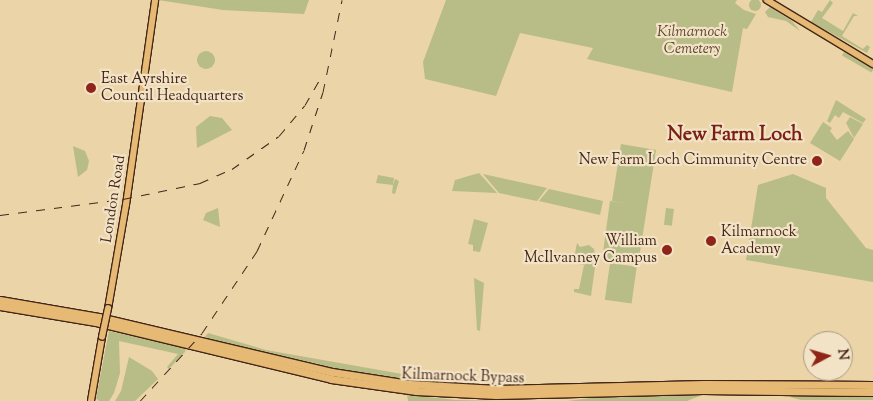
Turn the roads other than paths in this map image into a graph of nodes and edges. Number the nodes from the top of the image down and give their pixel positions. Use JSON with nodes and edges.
{"nodes":[{"id":1,"x":154,"y":0,"type":"edge"},
{"id":2,"x":767,"y":0,"type":"edge"},
{"id":3,"x":873,"y":64,"type":"edge"},
{"id":4,"x":0,"y":300,"type":"edge"},
{"id":5,"x":0,"y":306,"type":"edge"},
{"id":6,"x":873,"y":385,"type":"edge"},
{"id":7,"x":873,"y":392,"type":"edge"},
{"id":8,"x":91,"y":401,"type":"edge"}],
"edges":[{"from":1,"to":8,"type":"main road","name":"London Road","bridge":true},
{"from":2,"to":3,"type":"main road"},
{"from":4,"to":6,"type":"highway","name":"Kilmarnock Bypass"},
{"from":5,"to":7,"type":"highway","name":"Kilmarnock Bypass"}]}
